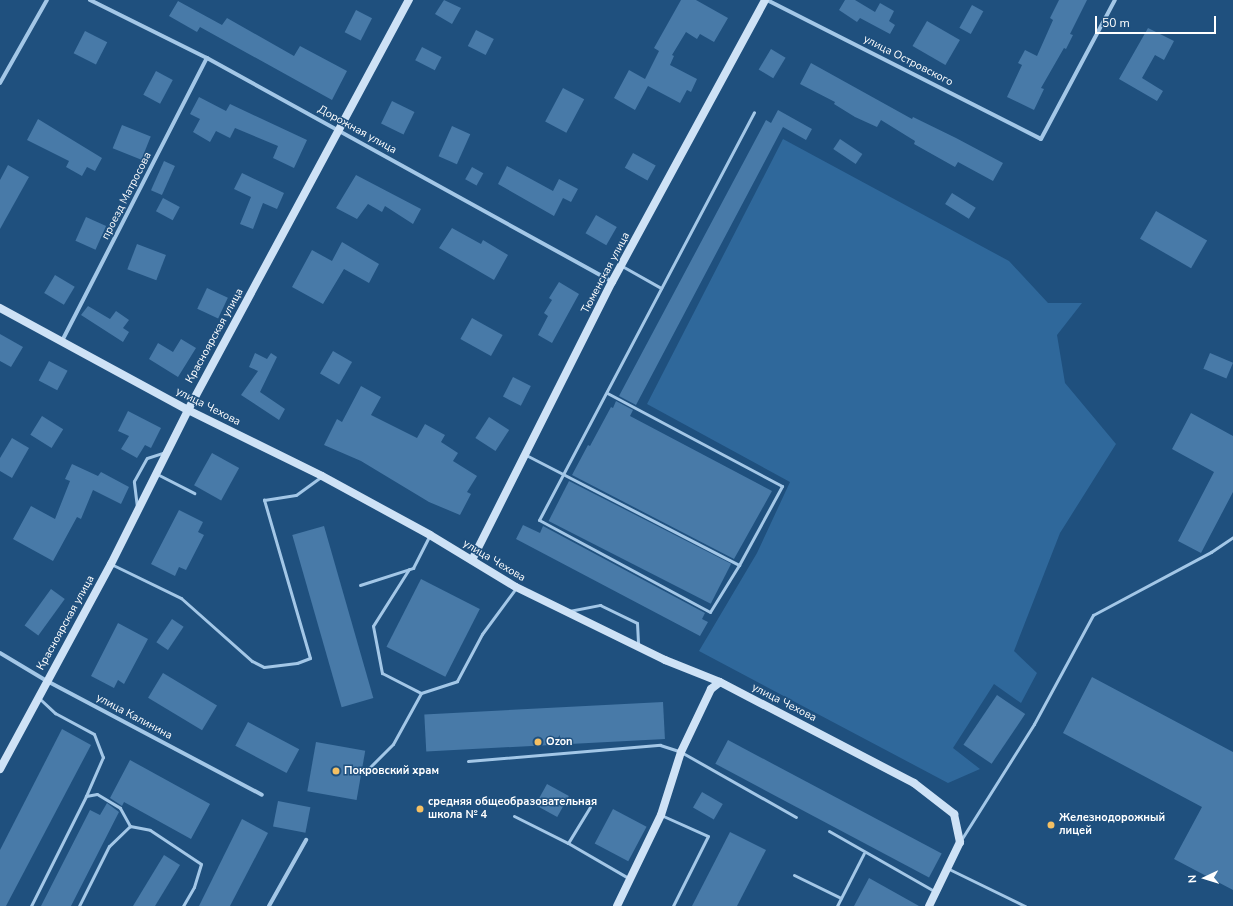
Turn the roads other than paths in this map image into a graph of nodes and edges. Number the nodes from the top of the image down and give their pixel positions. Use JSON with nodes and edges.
{"nodes":[{"id":1,"x":47,"y":0,"type":"edge"},
{"id":2,"x":90,"y":0,"type":"edge"},
{"id":3,"x":409,"y":0,"type":"edge"},
{"id":4,"x":766,"y":0,"type":"edge"},
{"id":5,"x":1115,"y":0,"type":"edge"},
{"id":6,"x":207,"y":58,"type":"junction"},
{"id":7,"x":0,"y":83,"type":"edge"},
{"id":8,"x":754,"y":112,"type":"dead end"},
{"id":9,"x":340,"y":131,"type":"junction"},
{"id":10,"x":622,"y":266,"type":"junction"},
{"id":11,"x":612,"y":282,"type":"junction"},
{"id":12,"x":661,"y":288,"type":"junction"},
{"id":13,"x":0,"y":308,"type":"edge"},
{"id":14,"x":62,"y":341,"type":"junction"},
{"id":15,"x":607,"y":393,"type":"junction"},
{"id":16,"x":188,"y":410,"type":"junction"},
{"id":17,"x":167,"y":451,"type":"junction"},
{"id":18,"x":526,"y":455,"type":"junction"},
{"id":19,"x":156,"y":474,"type":"junction"},
{"id":20,"x":322,"y":476,"type":"junction"},
{"id":21,"x":562,"y":476,"type":"junction"},
{"id":22,"x":194,"y":493,"type":"dead end"},
{"id":23,"x":138,"y":510,"type":"junction"},
{"id":24,"x":430,"y":535,"type":"junction"},
{"id":25,"x":1233,"y":537,"type":"edge"},
{"id":26,"x":472,"y":560,"type":"junction"},
{"id":27,"x":111,"y":564,"type":"junction"},
{"id":28,"x":739,"y":565,"type":"junction"},
{"id":29,"x":410,"y":569,"type":"junction"},
{"id":30,"x":360,"y":585,"type":"dead end"},
{"id":31,"x":516,"y":587,"type":"junction"},
{"id":32,"x":567,"y":612,"type":"junction"},
{"id":33,"x":638,"y":647,"type":"junction"},
{"id":34,"x":0,"y":653,"type":"edge"},
{"id":35,"x":47,"y":681,"type":"junction"},
{"id":36,"x":720,"y":682,"type":"junction"},
{"id":37,"x":421,"y":693,"type":"junction"},
{"id":38,"x":38,"y":697,"type":"junction"},
{"id":39,"x":680,"y":752,"type":"junction"},
{"id":40,"x":468,"y":761,"type":"dead end"},
{"id":41,"x":0,"y":769,"type":"edge"},
{"id":42,"x":368,"y":769,"type":"dead end"},
{"id":43,"x":262,"y":794,"type":"dead end"},
{"id":44,"x":86,"y":796,"type":"junction"},
{"id":45,"x":590,"y":807,"type":"dead end"},
{"id":46,"x":661,"y":815,"type":"junction"},
{"id":47,"x":514,"y":816,"type":"dead end"},
{"id":48,"x":796,"y":817,"type":"dead end"},
{"id":49,"x":130,"y":826,"type":"junction"},
{"id":50,"x":829,"y":831,"type":"dead end"},
{"id":51,"x":306,"y":840,"type":"dead end"},
{"id":52,"x":960,"y":842,"type":"junction"},
{"id":53,"x":568,"y":843,"type":"junction"},
{"id":54,"x":864,"y":853,"type":"junction"},
{"id":55,"x":948,"y":868,"type":"junction"},
{"id":56,"x":794,"y":875,"type":"dead end"},
{"id":57,"x":630,"y":879,"type":"junction"},
{"id":58,"x":936,"y":892,"type":"junction"},
{"id":59,"x":841,"y":898,"type":"junction"},
{"id":60,"x":31,"y":906,"type":"edge"},
{"id":61,"x":79,"y":906,"type":"edge"},
{"id":62,"x":183,"y":906,"type":"edge"},
{"id":63,"x":269,"y":906,"type":"edge"},
{"id":64,"x":617,"y":906,"type":"edge"},
{"id":65,"x":673,"y":906,"type":"edge"},
{"id":66,"x":837,"y":906,"type":"edge"},
{"id":67,"x":929,"y":906,"type":"edge"},
{"id":68,"x":1025,"y":906,"type":"edge"}],
"edges":[{"from":1,"to":7,"type":"street"},
{"from":2,"to":6,"type":"street","name":"Дорожная улица"},
{"from":3,"to":9,"type":"main road","name":"Красноярская улица"},
{"from":4,"to":5,"type":"street","name":"улица Островского"},
{"from":4,"to":10,"type":"main road","name":"Тюменская улица"},
{"from":6,"to":9,"type":"street","name":"Дорожная улица"},
{"from":6,"to":14,"type":"street","name":"проезд Матросова"},
{"from":8,"to":12,"type":"lane"},
{"from":9,"to":11,"type":"street","name":"Дорожная улица"},
{"from":9,"to":16,"type":"main road","name":"Красноярская улица"},
{"from":10,"to":11,"type":"main road","name":"Тюменская улица"},
{"from":10,"to":12,"type":"lane"},
{"from":11,"to":18,"type":"main road","name":"Тюменская улица"},
{"from":12,"to":15,"type":"lane"},
{"from":13,"to":14,"type":"main road","name":"улица Чехова"},
{"from":14,"to":16,"type":"main road","name":"улица Чехова"},
{"from":15,"to":21,"type":"lane"},
{"from":15,"to":28,"type":"lane"},
{"from":16,"to":17,"type":"main road","name":"Красноярская улица"},
{"from":16,"to":20,"type":"main road","name":"улица Чехова"},
{"from":17,"to":19,"type":"main road","name":"Красноярская улица"},
{"from":17,"to":23,"type":"lane"},
{"from":18,"to":21,"type":"lane"},
{"from":18,"to":26,"type":"main road","name":"Тюменская улица"},
{"from":19,"to":22,"type":"lane"},
{"from":19,"to":23,"type":"main road","name":"Красноярская улица"},
{"from":20,"to":24,"type":"main road","name":"улица Чехова"},
{"from":20,"to":27,"type":"lane"},
{"from":21,"to":28,"type":"lane"},
{"from":21,"to":28,"type":"lane"},
{"from":23,"to":27,"type":"main road","name":"Красноярская улица"},
{"from":24,"to":26,"type":"main road","name":"улица Чехова"},
{"from":24,"to":29,"type":"lane"},
{"from":25,"to":52,"type":"lane"},
{"from":26,"to":31,"type":"main road","name":"улица Чехова"},
{"from":27,"to":35,"type":"main road","name":"Красноярская улица"},
{"from":29,"to":30,"type":"lane"},
{"from":29,"to":37,"type":"lane"},
{"from":31,"to":32,"type":"main road","name":"улица Чехова"},
{"from":31,"to":37,"type":"lane"},
{"from":32,"to":33,"type":"main road","name":"улица Чехова"},
{"from":32,"to":33,"type":"lane"},
{"from":33,"to":36,"type":"main road","name":"улица Чехова"},
{"from":34,"to":35,"type":"street","name":"улица Калинина"},
{"from":35,"to":38,"type":"main road","name":"Красноярская улица"},
{"from":35,"to":43,"type":"street","name":"улица Калинина"},
{"from":36,"to":39,"type":"main road"},
{"from":36,"to":52,"type":"main road","name":"улица Чехова"},
{"from":37,"to":42,"type":"lane"},
{"from":38,"to":41,"type":"main road","name":"Красноярская улица"},
{"from":38,"to":44,"type":"lane"},
{"from":39,"to":40,"type":"lane"},
{"from":39,"to":46,"type":"main road"},
{"from":39,"to":48,"type":"lane"},
{"from":44,"to":49,"type":"lane"},
{"from":44,"to":60,"type":"lane"},
{"from":45,"to":53,"type":"lane"},
{"from":46,"to":57,"type":"main road"},
{"from":46,"to":65,"type":"lane"},
{"from":47,"to":53,"type":"lane"},
{"from":49,"to":61,"type":"lane"},
{"from":49,"to":62,"type":"lane"},
{"from":50,"to":54,"type":"lane"},
{"from":51,"to":63,"type":"street"},
{"from":52,"to":55,"type":"main road"},
{"from":53,"to":57,"type":"lane"},
{"from":54,"to":58,"type":"lane"},
{"from":54,"to":59,"type":"lane"},
{"from":55,"to":58,"type":"main road"},
{"from":55,"to":68,"type":"lane"},
{"from":56,"to":59,"type":"lane"},
{"from":57,"to":64,"type":"main road"},
{"from":58,"to":67,"type":"main road"},
{"from":59,"to":66,"type":"lane"}]}
